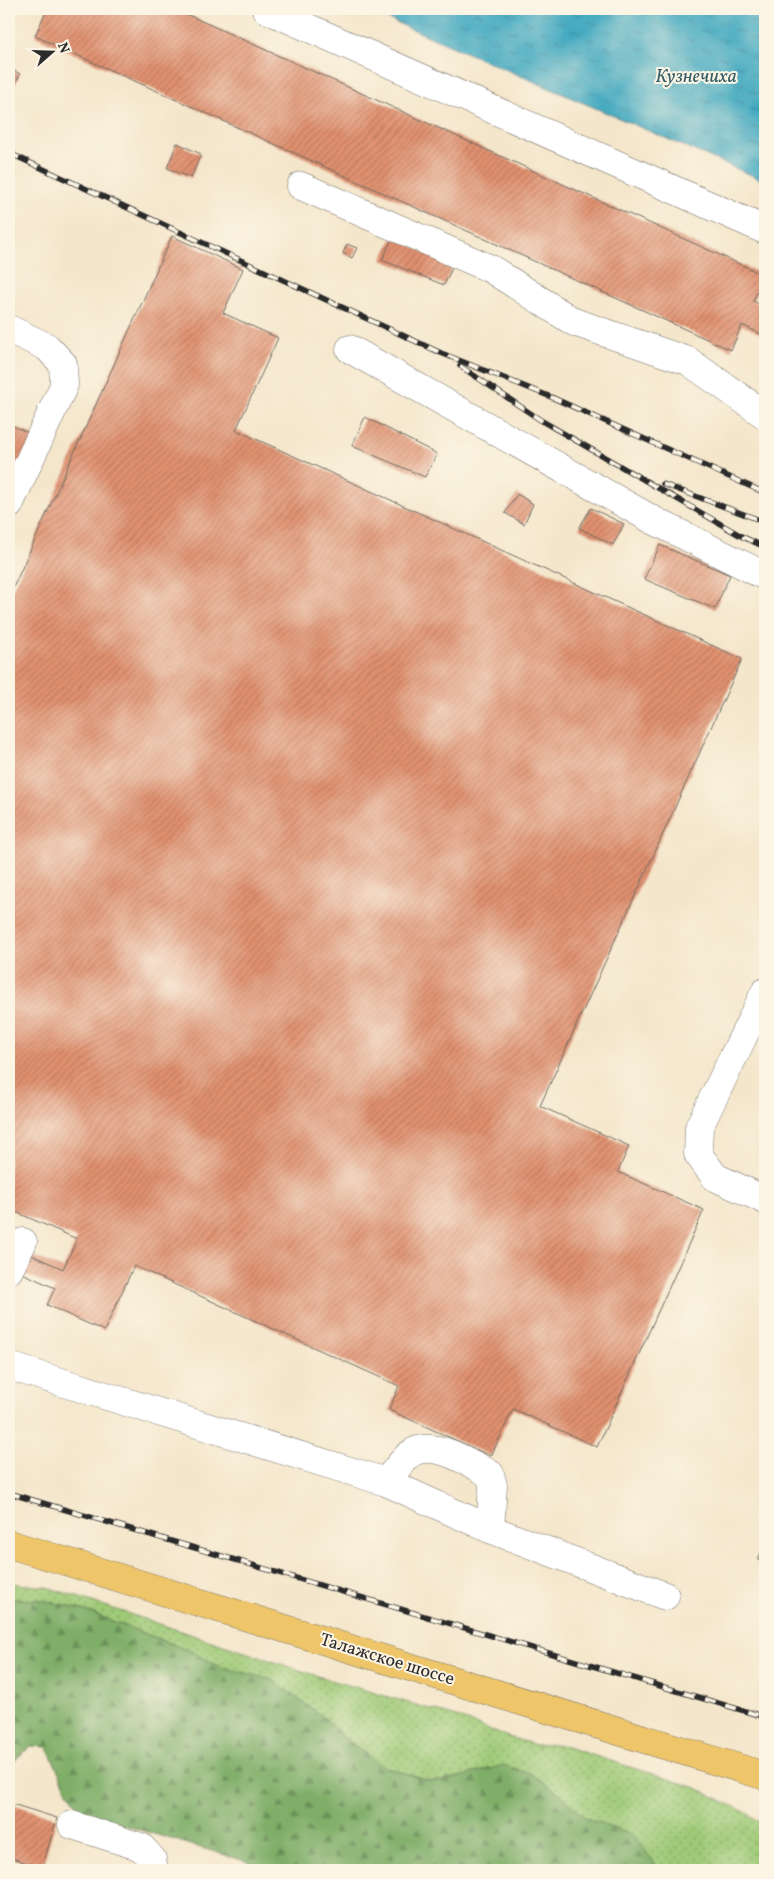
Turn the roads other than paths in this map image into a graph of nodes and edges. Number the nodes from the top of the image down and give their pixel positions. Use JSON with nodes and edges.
{"nodes":[{"id":1,"x":266,"y":9,"type":"edge"},
{"id":2,"x":301,"y":186,"type":"dead end"},
{"id":3,"x":765,"y":230,"type":"edge"},
{"id":4,"x":9,"y":329,"type":"edge"},
{"id":5,"x":350,"y":349,"type":"dead end"},
{"id":6,"x":765,"y":415,"type":"edge"},
{"id":7,"x":9,"y":505,"type":"edge"},
{"id":8,"x":765,"y":576,"type":"edge"},
{"id":9,"x":765,"y":992,"type":"edge"},
{"id":10,"x":765,"y":1200,"type":"edge"},
{"id":11,"x":24,"y":1242,"type":"dead end"},
{"id":12,"x":9,"y":1270,"type":"edge"},
{"id":13,"x":9,"y":1366,"type":"edge"},
{"id":14,"x":386,"y":1482,"type":"junction"},
{"id":15,"x":490,"y":1529,"type":"junction"},
{"id":16,"x":9,"y":1544,"type":"edge"},
{"id":17,"x":665,"y":1596,"type":"dead end"},
{"id":18,"x":765,"y":1776,"type":"edge"},
{"id":19,"x":72,"y":1826,"type":"dead end"},
{"id":20,"x":154,"y":1870,"type":"edge"}],
"edges":[{"from":1,"to":3,"type":"lane"},
{"from":2,"to":6,"type":"lane"},
{"from":4,"to":7,"type":"lane"},
{"from":5,"to":8,"type":"lane"},
{"from":9,"to":10,"type":"lane"},
{"from":11,"to":12,"type":"lane"},
{"from":13,"to":14,"type":"lane"},
{"from":14,"to":15,"type":"lane"},
{"from":14,"to":15,"type":"lane"},
{"from":15,"to":17,"type":"lane"},
{"from":16,"to":18,"type":"main road","name":"Талажское шоссе"},
{"from":19,"to":20,"type":"lane"}]}
